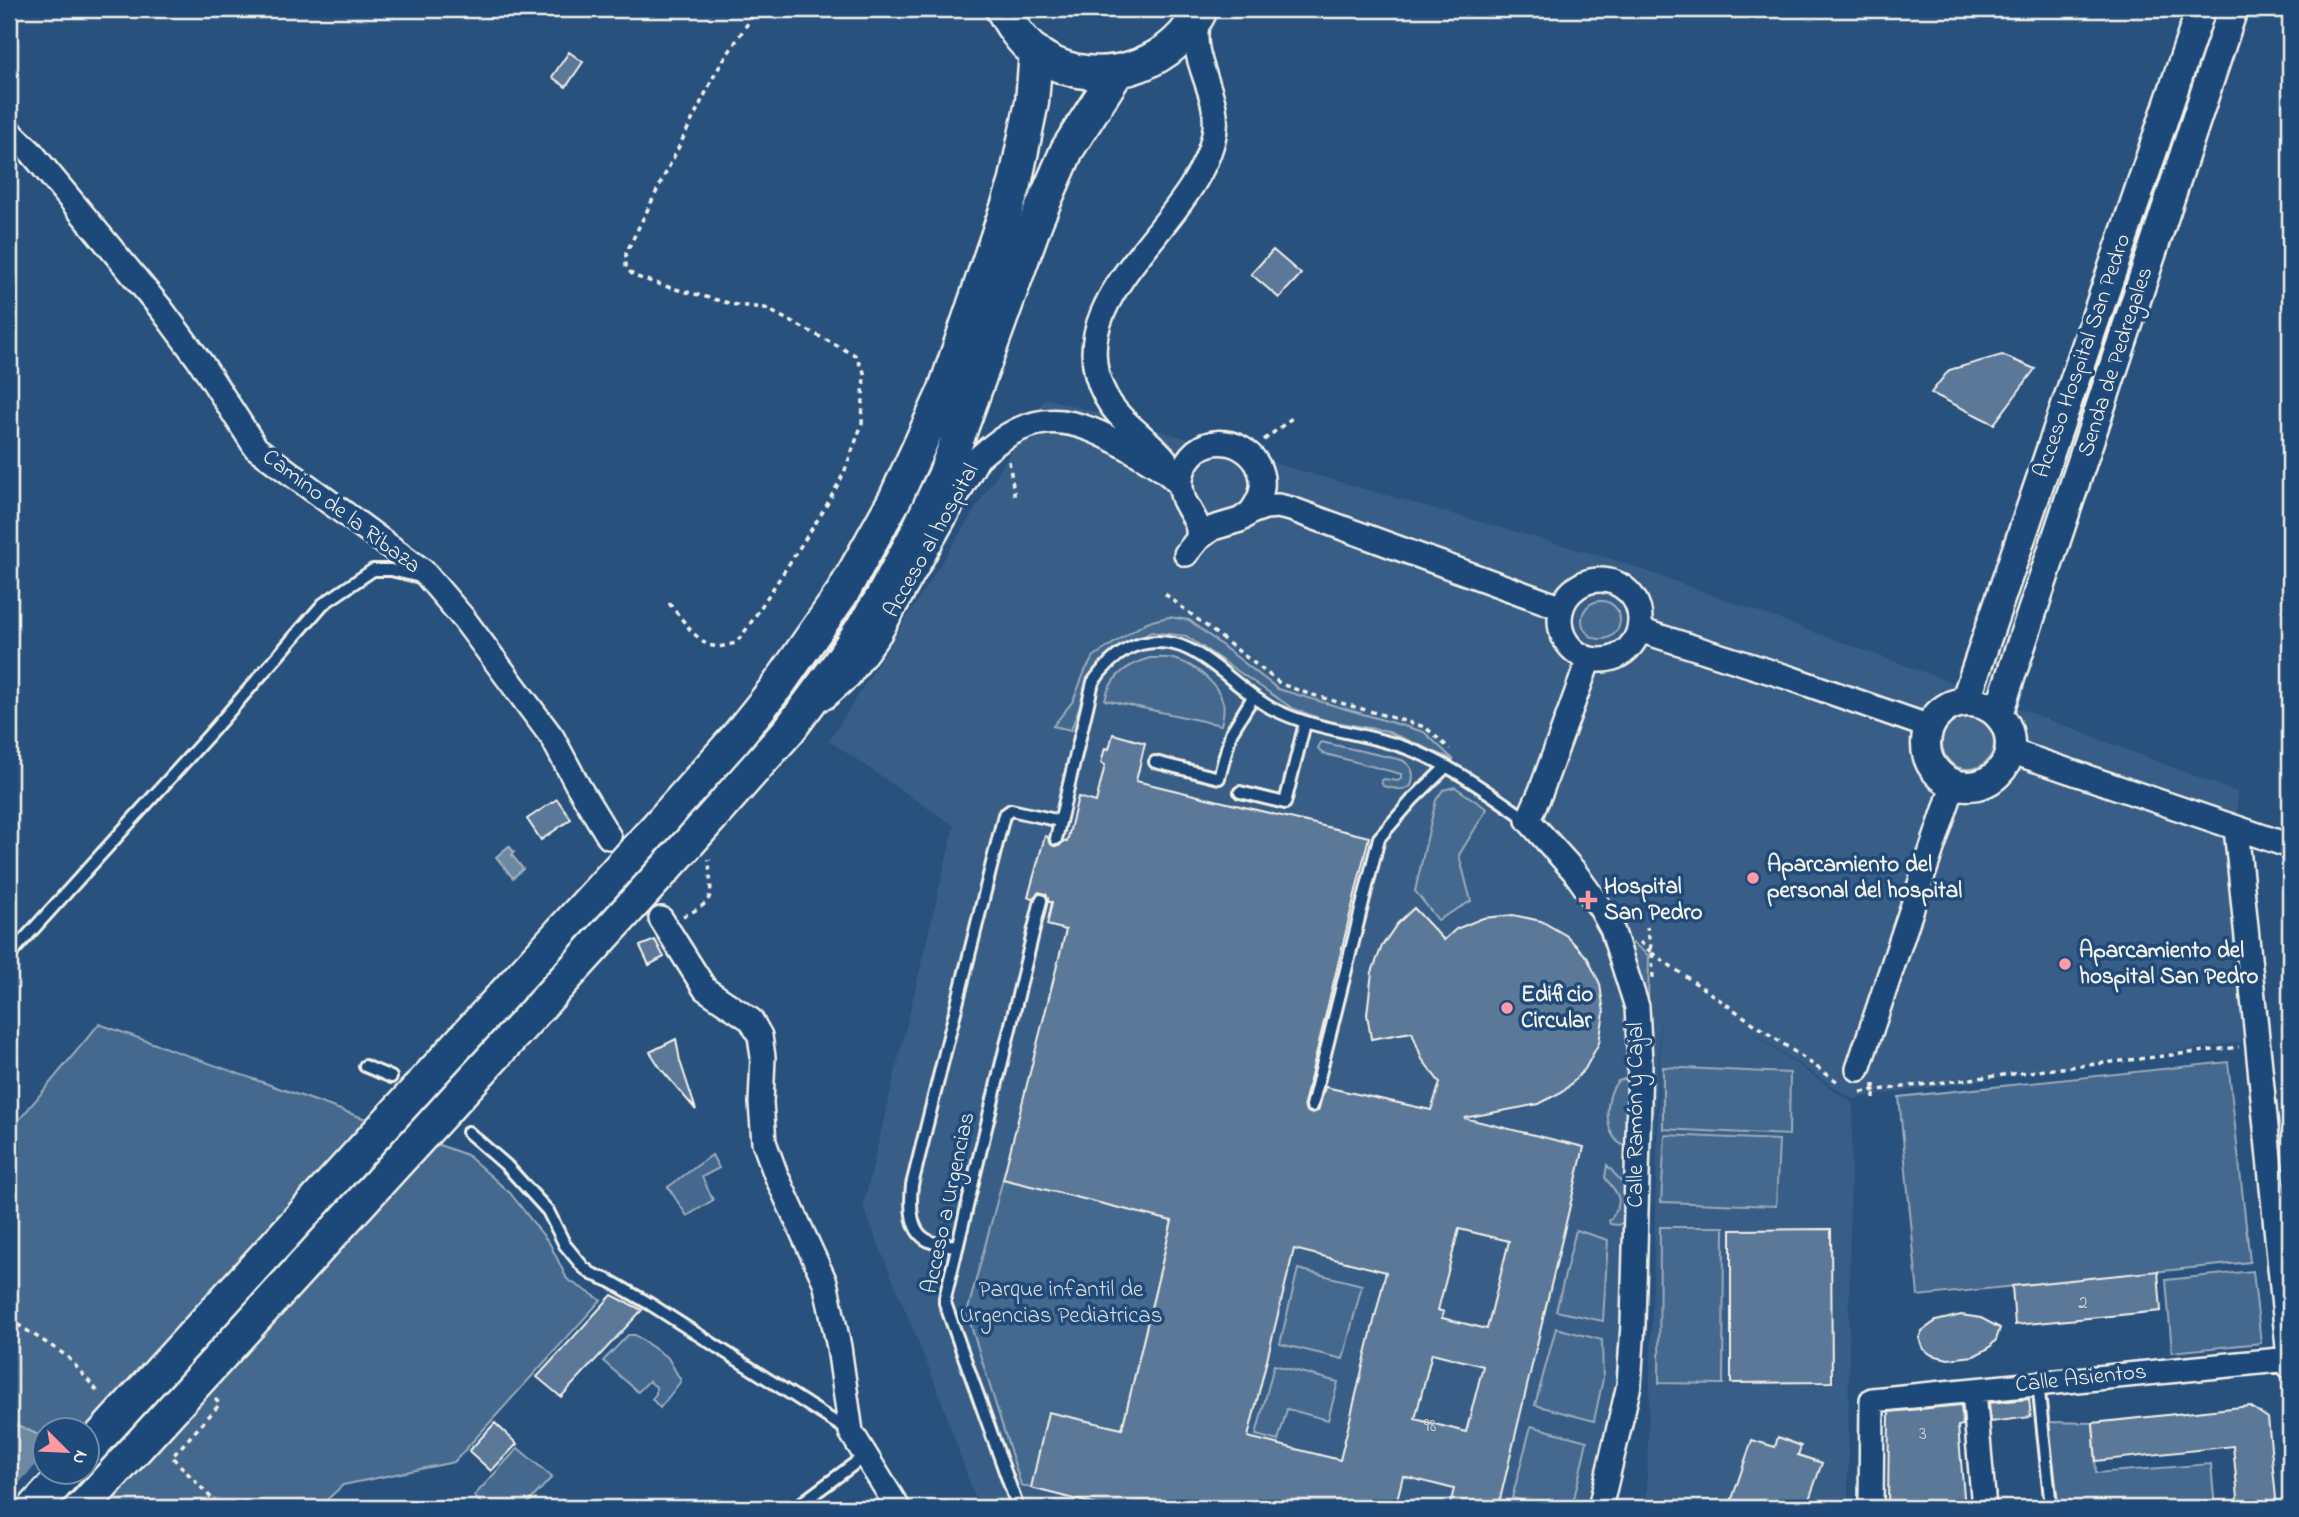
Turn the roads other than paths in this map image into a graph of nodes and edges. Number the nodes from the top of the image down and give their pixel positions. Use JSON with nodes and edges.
{"nodes":[{"id":1,"x":1002,"y":9,"type":"edge"},
{"id":2,"x":2201,"y":9,"type":"edge"},
{"id":3,"x":2233,"y":9,"type":"edge"},
{"id":4,"x":1200,"y":11,"type":"edge"},
{"id":5,"x":1036,"y":52,"type":"junction"},
{"id":6,"x":1152,"y":62,"type":"junction"},
{"id":7,"x":1117,"y":72,"type":"junction"},
{"id":8,"x":1209,"y":89,"type":"junction"},
{"id":9,"x":9,"y":131,"type":"edge"},
{"id":10,"x":1198,"y":450,"type":"junction"},
{"id":11,"x":1160,"y":453,"type":"junction"},
{"id":12,"x":1262,"y":481,"type":"junction"},
{"id":13,"x":1181,"y":485,"type":"junction"},
{"id":14,"x":1291,"y":509,"type":"junction"},
{"id":15,"x":1191,"y":510,"type":"junction"},
{"id":16,"x":1251,"y":512,"type":"junction"},
{"id":17,"x":1227,"y":524,"type":"junction"},
{"id":18,"x":430,"y":579,"type":"junction"},
{"id":19,"x":1562,"y":608,"type":"junction"},
{"id":20,"x":1639,"y":630,"type":"junction"},
{"id":21,"x":1589,"y":659,"type":"junction"},
{"id":22,"x":1253,"y":697,"type":"junction"},
{"id":23,"x":1965,"y":702,"type":"junction"},
{"id":24,"x":1998,"y":714,"type":"junction"},
{"id":25,"x":1305,"y":723,"type":"junction"},
{"id":26,"x":1930,"y":727,"type":"junction"},
{"id":27,"x":789,"y":730,"type":"junction"},
{"id":28,"x":2010,"y":751,"type":"junction"},
{"id":29,"x":1154,"y":762,"type":"dead end"},
{"id":30,"x":1446,"y":767,"type":"junction"},
{"id":31,"x":1954,"y":783,"type":"junction"},
{"id":32,"x":1240,"y":792,"type":"dead end"},
{"id":33,"x":1528,"y":820,"type":"junction"},
{"id":34,"x":1060,"y":821,"type":"junction"},
{"id":35,"x":2236,"y":828,"type":"junction"},
{"id":36,"x":609,"y":837,"type":"dead end"},
{"id":37,"x":1056,"y":839,"type":"dead end"},
{"id":38,"x":2290,"y":846,"type":"edge"},
{"id":39,"x":1041,"y":900,"type":"dead end"},
{"id":40,"x":663,"y":922,"type":"road end"},
{"id":41,"x":9,"y":956,"type":"edge"},
{"id":42,"x":365,"y":1066,"type":"dead end"},
{"id":43,"x":391,"y":1077,"type":"dead end"},
{"id":44,"x":1850,"y":1077,"type":"road end"},
{"id":45,"x":1312,"y":1106,"type":"dead end"},
{"id":46,"x":468,"y":1132,"type":"dead end"},
{"id":47,"x":958,"y":1245,"type":"junction"},
{"id":48,"x":2290,"y":1359,"type":"edge"},
{"id":49,"x":2290,"y":1367,"type":"edge"},
{"id":50,"x":2038,"y":1382,"type":"junction"},
{"id":51,"x":1974,"y":1391,"type":"junction"},
{"id":52,"x":851,"y":1432,"type":"junction"},
{"id":53,"x":102,"y":1435,"type":"edge"},
{"id":54,"x":866,"y":1455,"type":"junction"},
{"id":55,"x":54,"y":1486,"type":"edge"},
{"id":56,"x":34,"y":1508,"type":"edge"},
{"id":57,"x":82,"y":1508,"type":"edge"},
{"id":58,"x":795,"y":1508,"type":"edge"},
{"id":59,"x":898,"y":1508,"type":"edge"},
{"id":60,"x":1018,"y":1508,"type":"edge"},
{"id":61,"x":1600,"y":1508,"type":"edge"},
{"id":62,"x":1871,"y":1508,"type":"edge"},
{"id":63,"x":1984,"y":1508,"type":"edge"},
{"id":64,"x":2051,"y":1508,"type":"edge"}],
"edges":[{"from":1,"to":5,"type":"main road"},
{"from":2,"to":23,"type":"street","name":"Acceso Hospital San Pedro"},
{"from":3,"to":24,"type":"street","name":"Senda de Pedregales"},
{"from":4,"to":6,"type":"main road"},
{"from":4,"to":8,"type":"street"},
{"from":5,"to":7,"type":"main road"},
{"from":5,"to":53,"type":"main road","bridge":true},
{"from":6,"to":7,"type":"main road"},
{"from":6,"to":8,"type":"street"},
{"from":7,"to":27,"type":"main road"},
{"from":8,"to":11,"type":"street"},
{"from":9,"to":18,"type":"street","name":"Camino de la Ribaza"},
{"from":10,"to":11,"type":"street"},
{"from":10,"to":12,"type":"street"},
{"from":10,"to":13,"type":"street"},
{"from":11,"to":13,"type":"street"},
{"from":12,"to":14,"type":"street"},
{"from":12,"to":16,"type":"street"},
{"from":13,"to":15,"type":"street"},
{"from":13,"to":27,"type":"street","name":"Acceso al hospital"},
{"from":14,"to":16,"type":"street"},
{"from":14,"to":19,"type":"street"},
{"from":15,"to":17,"type":"street"},
{"from":15,"to":17,"type":"street"},
{"from":16,"to":17,"type":"street"},
{"from":18,"to":36,"type":"street","name":"Camino de la Ribaza"},
{"from":18,"to":41,"type":"lane"},
{"from":19,"to":20,"type":"street"},
{"from":19,"to":21,"type":"street"},
{"from":20,"to":21,"type":"street"},
{"from":20,"to":26,"type":"street"},
{"from":21,"to":33,"type":"street"},
{"from":22,"to":25,"type":"lane","name":"Calle Ramón y Cajal"},
{"from":22,"to":29,"type":"lane"},
{"from":22,"to":34,"type":"lane","name":"Calle Ramón y Cajal"},
{"from":23,"to":24,"type":"street"},
{"from":23,"to":26,"type":"street"},
{"from":24,"to":28,"type":"street"},
{"from":25,"to":30,"type":"lane","name":"Calle Ramón y Cajal"},
{"from":25,"to":32,"type":"lane"},
{"from":26,"to":31,"type":"street"},
{"from":27,"to":57,"type":"main road","bridge":true},
{"from":28,"to":31,"type":"street"},
{"from":28,"to":35,"type":"street"},
{"from":30,"to":33,"type":"lane","name":"Calle Ramón y Cajal"},
{"from":30,"to":45,"type":"lane"},
{"from":31,"to":44,"type":"street"},
{"from":33,"to":61,"type":"street","name":"Calle Ramón y Cajal"},
{"from":34,"to":37,"type":"lane","name":"Calle Ramón y Cajal"},
{"from":34,"to":47,"type":"lane"},
{"from":35,"to":38,"type":"street"},
{"from":35,"to":48,"type":"street"},
{"from":39,"to":47,"type":"lane","name":"Acceso a Urgencias"},
{"from":40,"to":52,"type":"street"},
{"from":42,"to":43,"type":"lane"},
{"from":46,"to":52,"type":"lane"},
{"from":47,"to":60,"type":"lane","name":"Acceso a Urgencias"},
{"from":48,"to":49,"type":"street"},
{"from":48,"to":50,"type":"street","name":"Calle Asientos"},
{"from":50,"to":51,"type":"street","name":"Calle Asientos"},
{"from":50,"to":64,"type":"lane"},
{"from":51,"to":62,"type":"street","name":"Calle Asientos"},
{"from":51,"to":63,"type":"street"},
{"from":52,"to":54,"type":"street"},
{"from":54,"to":58,"type":"lane"},
{"from":54,"to":59,"type":"street"},
{"from":55,"to":56,"type":"main road"}]}
